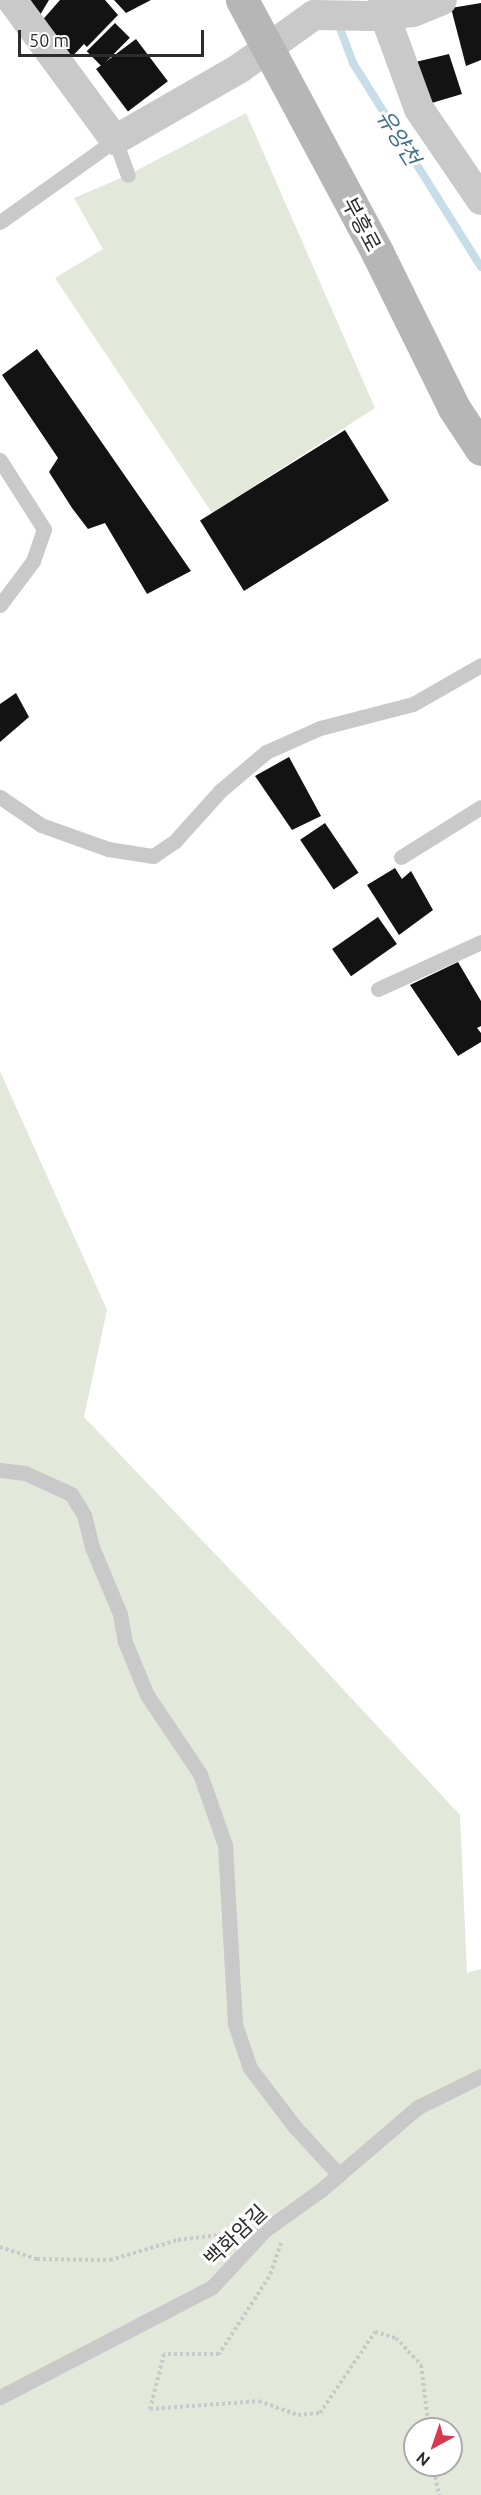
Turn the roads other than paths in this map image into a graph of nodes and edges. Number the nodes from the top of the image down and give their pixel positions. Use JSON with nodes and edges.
{"nodes":[{"id":1,"x":12,"y":0,"type":"edge"},
{"id":2,"x":242,"y":0,"type":"edge"},
{"id":3,"x":442,"y":0,"type":"edge"},
{"id":4,"x":380,"y":10,"type":"edge"},
{"id":5,"x":266,"y":48,"type":"junction"},
{"id":6,"x":116,"y":140,"type":"junction"},
{"id":7,"x":128,"y":175,"type":"dead end"},
{"id":8,"x":481,"y":200,"type":"edge"},
{"id":9,"x":0,"y":222,"type":"edge"},
{"id":10,"x":481,"y":449,"type":"edge"},
{"id":11,"x":0,"y":460,"type":"edge"},
{"id":12,"x":0,"y":605,"type":"edge"},
{"id":13,"x":481,"y":665,"type":"edge"},
{"id":14,"x":0,"y":797,"type":"edge"},
{"id":15,"x":481,"y":807,"type":"edge"},
{"id":16,"x":401,"y":857,"type":"dead end"},
{"id":17,"x":481,"y":942,"type":"edge"},
{"id":18,"x":378,"y":989,"type":"dead end"},
{"id":19,"x":0,"y":1470,"type":"edge"},
{"id":20,"x":481,"y":2076,"type":"edge"},
{"id":21,"x":339,"y":2175,"type":"junction"},
{"id":22,"x":0,"y":2397,"type":"edge"}],
"edges":[{"from":1,"to":6,"type":"street"},
{"from":2,"to":5,"type":"main road","name":"부흥로"},
{"from":3,"to":4,"type":"street"},
{"from":4,"to":5,"type":"street"},
{"from":4,"to":8,"type":"street"},
{"from":5,"to":6,"type":"street"},
{"from":5,"to":10,"type":"main road","name":"부흥로"},
{"from":6,"to":7,"type":"lane"},
{"from":6,"to":9,"type":"lane"},
{"from":11,"to":12,"type":"lane"},
{"from":13,"to":14,"type":"lane"},
{"from":15,"to":16,"type":"lane"},
{"from":17,"to":18,"type":"lane"},
{"from":19,"to":21,"type":"lane"},
{"from":20,"to":21,"type":"lane","name":"백화암길"},
{"from":21,"to":22,"type":"lane","name":"백화암길"}]}
